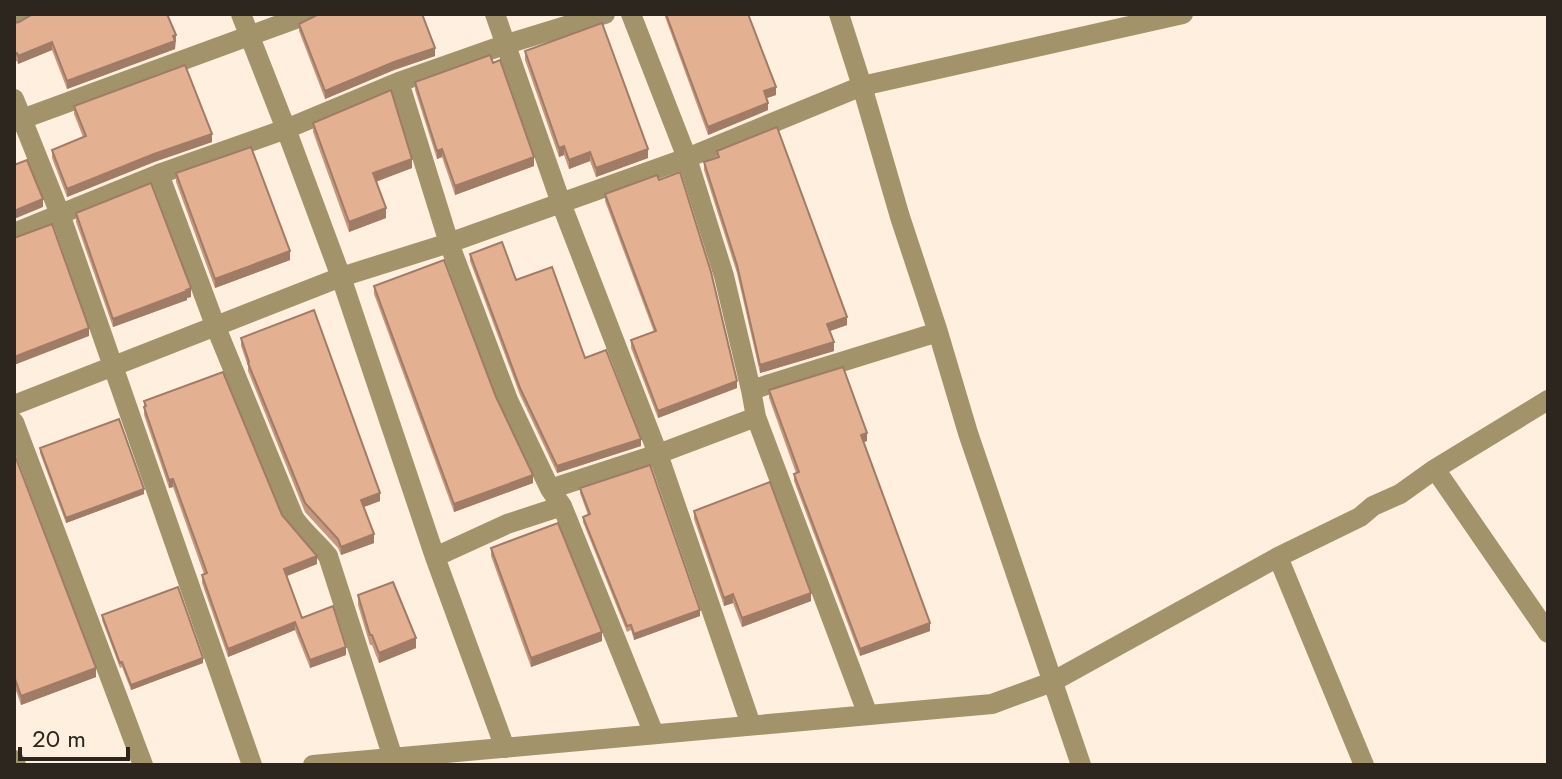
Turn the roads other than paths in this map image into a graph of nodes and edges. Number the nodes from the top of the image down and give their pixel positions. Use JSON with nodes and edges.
{"nodes":[{"id":1,"x":23,"y":14,"type":"edge"},
{"id":2,"x":241,"y":14,"type":"edge"},
{"id":3,"x":309,"y":14,"type":"edge"},
{"id":4,"x":495,"y":14,"type":"edge"},
{"id":5,"x":605,"y":14,"type":"edge"},
{"id":6,"x":631,"y":14,"type":"edge"},
{"id":7,"x":839,"y":14,"type":"edge"},
{"id":8,"x":1183,"y":14,"type":"edge"},
{"id":9,"x":14,"y":18,"type":"edge"},
{"id":10,"x":250,"y":37,"type":"junction"},
{"id":11,"x":507,"y":44,"type":"junction"},
{"id":12,"x":399,"y":82,"type":"junction"},
{"id":13,"x":862,"y":86,"type":"junction"},
{"id":14,"x":14,"y":99,"type":"edge"},
{"id":15,"x":18,"y":120,"type":"edge"},
{"id":16,"x":286,"y":129,"type":"junction"},
{"id":17,"x":687,"y":158,"type":"junction"},
{"id":18,"x":159,"y":174,"type":"junction"},
{"id":19,"x":561,"y":203,"type":"junction"},
{"id":20,"x":60,"y":214,"type":"junction"},
{"id":21,"x":14,"y":233,"type":"edge"},
{"id":22,"x":449,"y":243,"type":"junction"},
{"id":23,"x":341,"y":277,"type":"junction"},
{"id":24,"x":215,"y":325,"type":"junction"},
{"id":25,"x":938,"y":332,"type":"junction"},
{"id":26,"x":114,"y":365,"type":"junction"},
{"id":27,"x":751,"y":390,"type":"junction"},
{"id":28,"x":1548,"y":400,"type":"edge"},
{"id":29,"x":14,"y":405,"type":"edge"},
{"id":30,"x":756,"y":417,"type":"junction"},
{"id":31,"x":14,"y":422,"type":"edge"},
{"id":32,"x":658,"y":454,"type":"junction"},
{"id":33,"x":1435,"y":469,"type":"junction"},
{"id":34,"x":556,"y":497,"type":"junction"},
{"id":35,"x":435,"y":557,"type":"junction"},
{"id":36,"x":1278,"y":557,"type":"junction"},
{"id":37,"x":1548,"y":633,"type":"edge"},
{"id":38,"x":1052,"y":682,"type":"junction"},
{"id":39,"x":868,"y":715,"type":"junction"},
{"id":40,"x":751,"y":725,"type":"junction"},
{"id":41,"x":654,"y":734,"type":"junction"},
{"id":42,"x":505,"y":748,"type":"junction"},
{"id":43,"x":393,"y":758,"type":"junction"},
{"id":44,"x":143,"y":765,"type":"edge"},
{"id":45,"x":252,"y":765,"type":"edge"},
{"id":46,"x":313,"y":765,"type":"edge"},
{"id":47,"x":1081,"y":765,"type":"edge"},
{"id":48,"x":1364,"y":765,"type":"edge"}],
"edges":[{"from":1,"to":9,"type":"street"},
{"from":2,"to":10,"type":"street"},
{"from":3,"to":10,"type":"street"},
{"from":4,"to":11,"type":"street"},
{"from":5,"to":11,"type":"street"},
{"from":6,"to":17,"type":"street"},
{"from":7,"to":13,"type":"street"},
{"from":8,"to":13,"type":"street"},
{"from":10,"to":15,"type":"street"},
{"from":10,"to":16,"type":"street"},
{"from":11,"to":12,"type":"street"},
{"from":11,"to":19,"type":"street"},
{"from":12,"to":16,"type":"street"},
{"from":12,"to":22,"type":"street"},
{"from":13,"to":17,"type":"street"},
{"from":13,"to":25,"type":"street"},
{"from":14,"to":15,"type":"street"},
{"from":15,"to":20,"type":"street"},
{"from":16,"to":18,"type":"street"},
{"from":16,"to":23,"type":"street"},
{"from":17,"to":19,"type":"street"},
{"from":17,"to":27,"type":"street"},
{"from":18,"to":20,"type":"street"},
{"from":18,"to":24,"type":"street"},
{"from":19,"to":22,"type":"street"},
{"from":19,"to":32,"type":"street"},
{"from":20,"to":21,"type":"street"},
{"from":20,"to":26,"type":"street"},
{"from":22,"to":23,"type":"street"},
{"from":22,"to":34,"type":"street"},
{"from":23,"to":24,"type":"street"},
{"from":23,"to":35,"type":"street"},
{"from":24,"to":26,"type":"street"},
{"from":24,"to":43,"type":"street"},
{"from":25,"to":27,"type":"street"},
{"from":25,"to":38,"type":"street"},
{"from":26,"to":29,"type":"street"},
{"from":26,"to":45,"type":"street"},
{"from":27,"to":30,"type":"street"},
{"from":28,"to":33,"type":"street"},
{"from":30,"to":32,"type":"street"},
{"from":30,"to":39,"type":"street"},
{"from":31,"to":44,"type":"street"},
{"from":32,"to":34,"type":"street"},
{"from":32,"to":40,"type":"street"},
{"from":33,"to":36,"type":"street"},
{"from":33,"to":37,"type":"street"},
{"from":34,"to":35,"type":"street"},
{"from":34,"to":41,"type":"street"},
{"from":35,"to":42,"type":"street"},
{"from":36,"to":38,"type":"street"},
{"from":36,"to":48,"type":"street"},
{"from":38,"to":39,"type":"street"},
{"from":38,"to":47,"type":"street"},
{"from":39,"to":40,"type":"street"},
{"from":40,"to":41,"type":"street"},
{"from":41,"to":42,"type":"street"},
{"from":42,"to":43,"type":"street"},
{"from":43,"to":46,"type":"street"}]}
